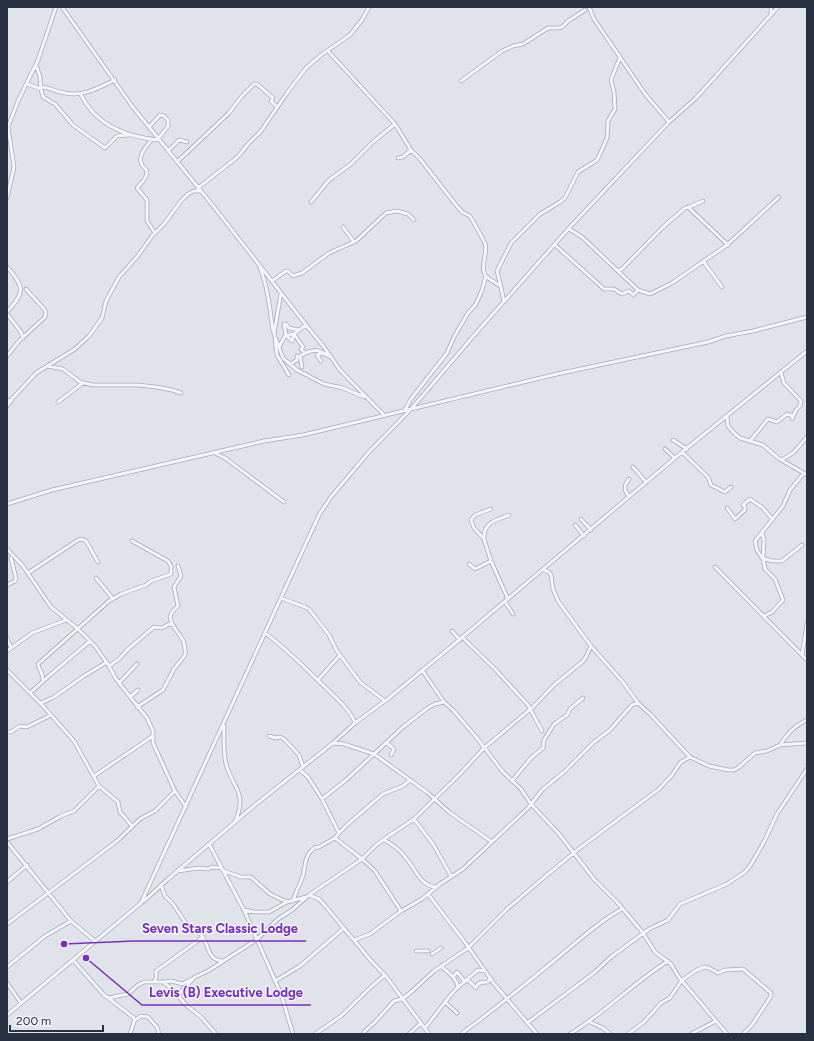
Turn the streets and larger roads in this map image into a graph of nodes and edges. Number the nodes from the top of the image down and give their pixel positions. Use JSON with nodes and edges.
{"nodes":[{"id":1,"x":56,"y":7,"type":"edge"},
{"id":2,"x":62,"y":7,"type":"edge"},
{"id":3,"x":369,"y":7,"type":"edge"},
{"id":4,"x":589,"y":7,"type":"edge"},
{"id":5,"x":771,"y":7,"type":"edge"},
{"id":6,"x":778,"y":7,"type":"edge"},
{"id":7,"x":584,"y":10,"type":"dead end"},
{"id":8,"x":771,"y":14,"type":"junction"},
{"id":9,"x":328,"y":51,"type":"junction"},
{"id":10,"x":620,"y":57,"type":"junction"},
{"id":11,"x":36,"y":65,"type":"junction"},
{"id":12,"x":115,"y":80,"type":"junction"},
{"id":13,"x":461,"y":81,"type":"dead end"},
{"id":14,"x":27,"y":84,"type":"junction"},
{"id":15,"x":40,"y":88,"type":"junction"},
{"id":16,"x":81,"y":95,"type":"junction"},
{"id":17,"x":277,"y":107,"type":"junction"},
{"id":18,"x":669,"y":122,"type":"junction"},
{"id":19,"x":395,"y":124,"type":"junction"},
{"id":20,"x":149,"y":127,"type":"junction"},
{"id":21,"x":8,"y":130,"type":"edge"},
{"id":22,"x":129,"y":135,"type":"junction"},
{"id":23,"x":152,"y":139,"type":"junction"},
{"id":24,"x":158,"y":139,"type":"junction"},
{"id":25,"x":187,"y":142,"type":"dead end"},
{"id":26,"x":411,"y":150,"type":"junction"},
{"id":27,"x":168,"y":151,"type":"junction"},
{"id":28,"x":7,"y":155,"type":"edge"},
{"id":29,"x":12,"y":158,"type":"junction"},
{"id":30,"x":398,"y":158,"type":"dead end"},
{"id":31,"x":177,"y":162,"type":"junction"},
{"id":32,"x":198,"y":188,"type":"junction"},
{"id":33,"x":201,"y":191,"type":"junction"},
{"id":34,"x":8,"y":192,"type":"edge"},
{"id":35,"x":779,"y":197,"type":"dead end"},
{"id":36,"x":7,"y":198,"type":"edge"},
{"id":37,"x":703,"y":201,"type":"dead end"},
{"id":38,"x":311,"y":202,"type":"dead end"},
{"id":39,"x":688,"y":208,"type":"junction"},
{"id":40,"x":414,"y":220,"type":"dead end"},
{"id":41,"x":343,"y":227,"type":"dead end"},
{"id":42,"x":569,"y":229,"type":"junction"},
{"id":43,"x":155,"y":233,"type":"junction"},
{"id":44,"x":354,"y":242,"type":"junction"},
{"id":45,"x":728,"y":244,"type":"junction"},
{"id":46,"x":555,"y":245,"type":"junction"},
{"id":47,"x":703,"y":261,"type":"junction"},
{"id":48,"x":257,"y":262,"type":"junction"},
{"id":49,"x":7,"y":267,"type":"edge"},
{"id":50,"x":619,"y":270,"type":"junction"},
{"id":51,"x":486,"y":276,"type":"junction"},
{"id":52,"x":272,"y":281,"type":"junction"},
{"id":53,"x":501,"y":287,"type":"junction"},
{"id":54,"x":722,"y":287,"type":"dead end"},
{"id":55,"x":26,"y":288,"type":"dead end"},
{"id":56,"x":638,"y":290,"type":"junction"},
{"id":57,"x":281,"y":293,"type":"junction"},
{"id":58,"x":504,"y":302,"type":"junction"},
{"id":59,"x":7,"y":313,"type":"edge"},
{"id":60,"x":807,"y":317,"type":"edge"},
{"id":61,"x":306,"y":325,"type":"junction"},
{"id":62,"x":299,"y":330,"type":"junction"},
{"id":63,"x":274,"y":334,"type":"junction"},
{"id":64,"x":294,"y":334,"type":"junction"},
{"id":65,"x":286,"y":335,"type":"junction"},
{"id":66,"x":23,"y":338,"type":"junction"},
{"id":67,"x":279,"y":347,"type":"junction"},
{"id":68,"x":807,"y":351,"type":"edge"},
{"id":69,"x":305,"y":353,"type":"junction"},
{"id":70,"x":7,"y":356,"type":"edge"},
{"id":71,"x":297,"y":356,"type":"dead end"},
{"id":72,"x":331,"y":357,"type":"junction"},
{"id":73,"x":283,"y":358,"type":"junction"},
{"id":74,"x":321,"y":361,"type":"dead end"},
{"id":75,"x":290,"y":364,"type":"junction"},
{"id":76,"x":47,"y":366,"type":"junction"},
{"id":77,"x":302,"y":367,"type":"dead end"},
{"id":78,"x":297,"y":370,"type":"junction"},
{"id":79,"x":780,"y":373,"type":"junction"},
{"id":80,"x":289,"y":375,"type":"junction"},
{"id":81,"x":83,"y":383,"type":"junction"},
{"id":82,"x":181,"y":394,"type":"dead end"},
{"id":83,"x":366,"y":397,"type":"junction"},
{"id":84,"x":12,"y":399,"type":"junction"},
{"id":85,"x":7,"y":400,"type":"edge"},
{"id":86,"x":58,"y":402,"type":"dead end"},
{"id":87,"x":7,"y":406,"type":"edge"},
{"id":88,"x":412,"y":408,"type":"junction"},
{"id":89,"x":405,"y":410,"type":"junction"},
{"id":90,"x":383,"y":414,"type":"junction"},
{"id":91,"x":727,"y":417,"type":"junction"},
{"id":92,"x":807,"y":437,"type":"edge"},
{"id":93,"x":673,"y":440,"type":"dead end"},
{"id":94,"x":750,"y":441,"type":"junction"},
{"id":95,"x":665,"y":449,"type":"dead end"},
{"id":96,"x":686,"y":449,"type":"junction"},
{"id":97,"x":682,"y":452,"type":"junction"},
{"id":98,"x":215,"y":453,"type":"junction"},
{"id":99,"x":675,"y":458,"type":"junction"},
{"id":100,"x":782,"y":460,"type":"junction"},
{"id":101,"x":633,"y":467,"type":"dead end"},
{"id":102,"x":805,"y":474,"type":"edge"},
{"id":103,"x":629,"y":478,"type":"dead end"},
{"id":104,"x":646,"y":482,"type":"junction"},
{"id":105,"x":731,"y":487,"type":"dead end"},
{"id":106,"x":629,"y":496,"type":"junction"},
{"id":107,"x":284,"y":502,"type":"dead end"},
{"id":108,"x":7,"y":504,"type":"edge"},
{"id":109,"x":727,"y":508,"type":"dead end"},
{"id":110,"x":491,"y":509,"type":"dead end"},
{"id":111,"x":509,"y":515,"type":"dead end"},
{"id":112,"x":581,"y":519,"type":"dead end"},
{"id":113,"x":772,"y":519,"type":"junction"},
{"id":114,"x":575,"y":525,"type":"dead end"},
{"id":115,"x":591,"y":530,"type":"junction"},
{"id":116,"x":762,"y":532,"type":"junction"},
{"id":117,"x":584,"y":536,"type":"junction"},
{"id":118,"x":484,"y":539,"type":"junction"},
{"id":119,"x":132,"y":541,"type":"dead end"},
{"id":120,"x":802,"y":545,"type":"dead end"},
{"id":121,"x":7,"y":549,"type":"edge"},
{"id":122,"x":7,"y":556,"type":"edge"},
{"id":123,"x":12,"y":558,"type":"junction"},
{"id":124,"x":763,"y":558,"type":"junction"},
{"id":125,"x":17,"y":560,"type":"junction"},
{"id":126,"x":491,"y":561,"type":"junction"},
{"id":127,"x":98,"y":562,"type":"dead end"},
{"id":128,"x":469,"y":564,"type":"dead end"},
{"id":129,"x":178,"y":566,"type":"dead end"},
{"id":130,"x":715,"y":567,"type":"dead end"},
{"id":131,"x":544,"y":570,"type":"junction"},
{"id":132,"x":28,"y":573,"type":"junction"},
{"id":133,"x":96,"y":578,"type":"dead end"},
{"id":134,"x":7,"y":585,"type":"edge"},
{"id":135,"x":282,"y":598,"type":"junction"},
{"id":136,"x":114,"y":599,"type":"junction"},
{"id":137,"x":507,"y":601,"type":"junction"},
{"id":138,"x":513,"y":614,"type":"dead end"},
{"id":139,"x":764,"y":616,"type":"junction"},
{"id":140,"x":66,"y":620,"type":"junction"},
{"id":141,"x":807,"y":623,"type":"edge"},
{"id":142,"x":173,"y":625,"type":"junction"},
{"id":143,"x":78,"y":629,"type":"junction"},
{"id":144,"x":452,"y":632,"type":"dead end"},
{"id":145,"x":265,"y":633,"type":"junction"},
{"id":146,"x":7,"y":638,"type":"edge"},
{"id":147,"x":461,"y":639,"type":"junction"},
{"id":148,"x":90,"y":641,"type":"junction"},
{"id":149,"x":591,"y":646,"type":"junction"},
{"id":150,"x":11,"y":648,"type":"junction"},
{"id":151,"x":7,"y":651,"type":"edge"},
{"id":152,"x":340,"y":655,"type":"junction"},
{"id":153,"x":802,"y":655,"type":"junction"},
{"id":154,"x":807,"y":660,"type":"edge"},
{"id":155,"x":108,"y":664,"type":"junction"},
{"id":156,"x":137,"y":664,"type":"dead end"},
{"id":157,"x":7,"y":670,"type":"edge"},
{"id":158,"x":422,"y":670,"type":"junction"},
{"id":159,"x":43,"y":680,"type":"junction"},
{"id":160,"x":318,"y":680,"type":"junction"},
{"id":161,"x":119,"y":683,"type":"junction"},
{"id":162,"x":138,"y":690,"type":"dead end"},
{"id":163,"x":30,"y":693,"type":"junction"},
{"id":164,"x":130,"y":697,"type":"junction"},
{"id":165,"x":583,"y":698,"type":"dead end"},
{"id":166,"x":385,"y":701,"type":"junction"},
{"id":167,"x":444,"y":702,"type":"junction"},
{"id":168,"x":41,"y":703,"type":"junction"},
{"id":169,"x":638,"y":703,"type":"junction"},
{"id":170,"x":137,"y":707,"type":"junction"},
{"id":171,"x":530,"y":709,"type":"junction"},
{"id":172,"x":51,"y":715,"type":"junction"},
{"id":173,"x":807,"y":720,"type":"edge"},
{"id":174,"x":355,"y":723,"type":"junction"},
{"id":175,"x":224,"y":724,"type":"junction"},
{"id":176,"x":542,"y":731,"type":"dead end"},
{"id":177,"x":7,"y":732,"type":"edge"},
{"id":178,"x":154,"y":736,"type":"junction"},
{"id":179,"x":269,"y":736,"type":"dead end"},
{"id":180,"x":333,"y":743,"type":"junction"},
{"id":181,"x":387,"y":743,"type":"junction"},
{"id":182,"x":780,"y":744,"type":"junction"},
{"id":183,"x":807,"y":744,"type":"edge"},
{"id":184,"x":484,"y":748,"type":"junction"},
{"id":185,"x":374,"y":754,"type":"junction"},
{"id":186,"x":391,"y":755,"type":"dead end"},
{"id":187,"x":690,"y":758,"type":"junction"},
{"id":188,"x":303,"y":767,"type":"junction"},
{"id":189,"x":807,"y":769,"type":"edge"},
{"id":190,"x":300,"y":770,"type":"junction"},
{"id":191,"x":94,"y":776,"type":"junction"},
{"id":192,"x":410,"y":780,"type":"junction"},
{"id":193,"x":512,"y":781,"type":"junction"},
{"id":194,"x":99,"y":786,"type":"junction"},
{"id":195,"x":176,"y":791,"type":"junction"},
{"id":196,"x":322,"y":799,"type":"junction"},
{"id":197,"x":435,"y":799,"type":"junction"},
{"id":198,"x":532,"y":804,"type":"junction"},
{"id":199,"x":186,"y":808,"type":"junction"},
{"id":200,"x":414,"y":819,"type":"junction"},
{"id":201,"x":235,"y":823,"type":"junction"},
{"id":202,"x":132,"y":826,"type":"junction"},
{"id":203,"x":339,"y":833,"type":"junction"},
{"id":204,"x":335,"y":838,"type":"junction"},
{"id":205,"x":7,"y":840,"type":"edge"},
{"id":206,"x":384,"y":840,"type":"junction"},
{"id":207,"x":492,"y":842,"type":"junction"},
{"id":208,"x":209,"y":844,"type":"junction"},
{"id":209,"x":573,"y":854,"type":"junction"},
{"id":210,"x":362,"y":859,"type":"junction"},
{"id":211,"x":27,"y":866,"type":"junction"},
{"id":212,"x":223,"y":870,"type":"junction"},
{"id":213,"x":176,"y":872,"type":"junction"},
{"id":214,"x":451,"y":876,"type":"junction"},
{"id":215,"x":7,"y":882,"type":"edge"},
{"id":216,"x":161,"y":885,"type":"junction"},
{"id":217,"x":436,"y":887,"type":"junction"},
{"id":218,"x":49,"y":893,"type":"junction"},
{"id":219,"x":428,"y":894,"type":"junction"},
{"id":220,"x":309,"y":896,"type":"junction"},
{"id":221,"x":293,"y":900,"type":"junction"},
{"id":222,"x":287,"y":902,"type":"junction"},
{"id":223,"x":141,"y":903,"type":"junction"},
{"id":224,"x":622,"y":909,"type":"junction"},
{"id":225,"x":244,"y":910,"type":"junction"},
{"id":226,"x":401,"y":911,"type":"junction"},
{"id":227,"x":71,"y":921,"type":"junction"},
{"id":228,"x":7,"y":924,"type":"edge"},
{"id":229,"x":343,"y":929,"type":"junction"},
{"id":230,"x":643,"y":933,"type":"junction"},
{"id":231,"x":203,"y":937,"type":"junction"},
{"id":232,"x":256,"y":940,"type":"junction"},
{"id":233,"x":354,"y":940,"type":"junction"},
{"id":234,"x":95,"y":941,"type":"junction"},
{"id":235,"x":441,"y":948,"type":"dead end"},
{"id":236,"x":468,"y":948,"type":"junction"},
{"id":237,"x":416,"y":951,"type":"dead end"},
{"id":238,"x":428,"y":951,"type":"dead end"},
{"id":239,"x":432,"y":954,"type":"dead end"},
{"id":240,"x":73,"y":960,"type":"junction"},
{"id":241,"x":223,"y":961,"type":"junction"},
{"id":242,"x":668,"y":961,"type":"junction"},
{"id":243,"x":441,"y":966,"type":"junction"},
{"id":244,"x":7,"y":967,"type":"edge"},
{"id":245,"x":485,"y":971,"type":"junction"},
{"id":246,"x":385,"y":976,"type":"junction"},
{"id":247,"x":195,"y":977,"type":"junction"},
{"id":248,"x":453,"y":977,"type":"junction"},
{"id":249,"x":490,"y":978,"type":"junction"},
{"id":250,"x":682,"y":980,"type":"junction"},
{"id":251,"x":275,"y":981,"type":"junction"},
{"id":252,"x":466,"y":981,"type":"junction"},
{"id":253,"x":154,"y":982,"type":"junction"},
{"id":254,"x":163,"y":982,"type":"junction"},
{"id":255,"x":7,"y":983,"type":"edge"},
{"id":256,"x":458,"y":987,"type":"junction"},
{"id":257,"x":177,"y":996,"type":"junction"},
{"id":258,"x":108,"y":998,"type":"junction"},
{"id":259,"x":402,"y":999,"type":"junction"},
{"id":260,"x":506,"y":1000,"type":"junction"},
{"id":261,"x":445,"y":1002,"type":"junction"},
{"id":262,"x":21,"y":1003,"type":"junction"},
{"id":263,"x":457,"y":1013,"type":"dead end"},
{"id":264,"x":7,"y":1015,"type":"edge"},
{"id":265,"x":134,"y":1020,"type":"junction"},
{"id":266,"x":716,"y":1021,"type":"junction"},
{"id":267,"x":590,"y":1022,"type":"junction"},
{"id":268,"x":527,"y":1023,"type":"junction"},
{"id":269,"x":421,"y":1024,"type":"junction"},
{"id":270,"x":425,"y":1028,"type":"junction"},
{"id":271,"x":130,"y":1034,"type":"edge"},
{"id":272,"x":159,"y":1034,"type":"edge"},
{"id":273,"x":216,"y":1034,"type":"edge"},
{"id":274,"x":293,"y":1034,"type":"edge"},
{"id":275,"x":315,"y":1034,"type":"edge"},
{"id":276,"x":363,"y":1034,"type":"edge"},
{"id":277,"x":409,"y":1034,"type":"edge"},
{"id":278,"x":430,"y":1034,"type":"edge"},
{"id":279,"x":461,"y":1034,"type":"edge"},
{"id":280,"x":537,"y":1034,"type":"edge"},
{"id":281,"x":570,"y":1034,"type":"edge"},
{"id":282,"x":610,"y":1034,"type":"edge"},
{"id":283,"x":628,"y":1034,"type":"edge"},
{"id":284,"x":691,"y":1034,"type":"edge"},
{"id":285,"x":727,"y":1034,"type":"edge"},
{"id":286,"x":743,"y":1034,"type":"edge"}],
"edges":[{"from":1,"to":11,"type":"street"},
{"from":2,"to":12,"type":"street"},
{"from":3,"to":9,"type":"street"},
{"from":4,"to":10,"type":"street"},
{"from":5,"to":8,"type":"street"},
{"from":6,"to":8,"type":"street"},
{"from":7,"to":13,"type":"street"},
{"from":8,"to":18,"type":"street"},
{"from":9,"to":17,"type":"street"},
{"from":9,"to":19,"type":"street"},
{"from":10,"to":18,"type":"street"},
{"from":10,"to":53,"type":"street"},
{"from":11,"to":14,"type":"street"},
{"from":11,"to":15,"type":"street"},
{"from":12,"to":16,"type":"street"},
{"from":12,"to":20,"type":"street"},
{"from":14,"to":15,"type":"street"},
{"from":14,"to":21,"type":"street"},
{"from":15,"to":16,"type":"street"},
{"from":15,"to":22,"type":"street"},
{"from":16,"to":22,"type":"street"},
{"from":17,"to":31,"type":"street"},
{"from":17,"to":32,"type":"street"},
{"from":18,"to":42,"type":"street"},
{"from":19,"to":26,"type":"street"},
{"from":19,"to":38,"type":"street"},
{"from":20,"to":24,"type":"street"},
{"from":20,"to":24,"type":"street"},
{"from":21,"to":29,"type":"street"},
{"from":22,"to":23,"type":"street"},
{"from":23,"to":24,"type":"street"},
{"from":23,"to":43,"type":"street"},
{"from":24,"to":27,"type":"street"},
{"from":25,"to":27,"type":"street"},
{"from":26,"to":30,"type":"street"},
{"from":26,"to":51,"type":"street"},
{"from":27,"to":31,"type":"street"},
{"from":28,"to":29,"type":"street"},
{"from":29,"to":34,"type":"street"},
{"from":31,"to":32,"type":"street"},
{"from":32,"to":33,"type":"street"},
{"from":33,"to":43,"type":"street"},
{"from":33,"to":48,"type":"street"},
{"from":34,"to":36,"type":"street"},
{"from":35,"to":45,"type":"street"},
{"from":37,"to":39,"type":"street"},
{"from":39,"to":45,"type":"street"},
{"from":39,"to":50,"type":"street"},
{"from":40,"to":44,"type":"street"},
{"from":41,"to":44,"type":"street"},
{"from":42,"to":46,"type":"street"},
{"from":42,"to":50,"type":"street"},
{"from":43,"to":76,"type":"street"},
{"from":44,"to":52,"type":"street"},
{"from":45,"to":47,"type":"street"},
{"from":46,"to":56,"type":"street"},
{"from":46,"to":58,"type":"street"},
{"from":47,"to":54,"type":"street"},
{"from":47,"to":56,"type":"street"},
{"from":48,"to":52,"type":"street"},
{"from":48,"to":63,"type":"street"},
{"from":49,"to":59,"type":"street"},
{"from":50,"to":56,"type":"street"},
{"from":51,"to":53,"type":"street"},
{"from":51,"to":89,"type":"street"},
{"from":52,"to":57,"type":"street"},
{"from":53,"to":58,"type":"street"},
{"from":55,"to":66,"type":"street"},
{"from":57,"to":61,"type":"street"},
{"from":57,"to":63,"type":"street"},
{"from":58,"to":88,"type":"street"},
{"from":59,"to":66,"type":"street"},
{"from":60,"to":88,"type":"street"},
{"from":61,"to":62,"type":"street"},
{"from":61,"to":72,"type":"street"},
{"from":62,"to":64,"type":"street"},
{"from":62,"to":65,"type":"street"},
{"from":63,"to":67,"type":"street"},
{"from":63,"to":80,"type":"street"},
{"from":64,"to":65,"type":"street"},
{"from":64,"to":65,"type":"street"},
{"from":64,"to":69,"type":"street"},
{"from":65,"to":67,"type":"street"},
{"from":66,"to":70,"type":"street"},
{"from":67,"to":73,"type":"street"},
{"from":68,"to":79,"type":"street"},
{"from":69,"to":72,"type":"street"},
{"from":69,"to":77,"type":"street"},
{"from":71,"to":75,"type":"street"},
{"from":72,"to":74,"type":"street"},
{"from":72,"to":83,"type":"street"},
{"from":73,"to":75,"type":"street"},
{"from":73,"to":80,"type":"street"},
{"from":75,"to":78,"type":"street"},
{"from":76,"to":81,"type":"street"},
{"from":76,"to":84,"type":"street"},
{"from":78,"to":80,"type":"street"},
{"from":78,"to":83,"type":"street"},
{"from":79,"to":91,"type":"street"},
{"from":79,"to":94,"type":"street"},
{"from":81,"to":82,"type":"street"},
{"from":81,"to":86,"type":"street"},
{"from":83,"to":90,"type":"street"},
{"from":84,"to":85,"type":"street"},
{"from":84,"to":87,"type":"street"},
{"from":88,"to":89,"type":"street"},
{"from":88,"to":135,"type":"street"},
{"from":89,"to":90,"type":"street"},
{"from":90,"to":98,"type":"street"},
{"from":91,"to":94,"type":"street"},
{"from":91,"to":96,"type":"street"},
{"from":92,"to":100,"type":"street"},
{"from":93,"to":96,"type":"street"},
{"from":94,"to":100,"type":"street"},
{"from":95,"to":99,"type":"street"},
{"from":96,"to":97,"type":"street"},
{"from":97,"to":99,"type":"street"},
{"from":97,"to":105,"type":"street"},
{"from":98,"to":107,"type":"street"},
{"from":98,"to":108,"type":"street"},
{"from":99,"to":104,"type":"street"},
{"from":100,"to":102,"type":"street"},
{"from":101,"to":104,"type":"street"},
{"from":102,"to":113,"type":"street"},
{"from":103,"to":106,"type":"street"},
{"from":104,"to":106,"type":"street"},
{"from":106,"to":115,"type":"street"},
{"from":109,"to":113,"type":"street"},
{"from":110,"to":118,"type":"street"},
{"from":111,"to":118,"type":"street"},
{"from":112,"to":115,"type":"street"},
{"from":113,"to":116,"type":"street"},
{"from":114,"to":117,"type":"street"},
{"from":115,"to":117,"type":"street"},
{"from":116,"to":124,"type":"street"},
{"from":116,"to":124,"type":"street"},
{"from":117,"to":131,"type":"street"},
{"from":118,"to":126,"type":"street"},
{"from":119,"to":136,"type":"street"},
{"from":120,"to":124,"type":"street"},
{"from":121,"to":125,"type":"street"},
{"from":122,"to":123,"type":"street"},
{"from":123,"to":125,"type":"street"},
{"from":123,"to":134,"type":"street"},
{"from":124,"to":139,"type":"street"},
{"from":125,"to":132,"type":"street"},
{"from":126,"to":128,"type":"street"},
{"from":126,"to":137,"type":"street"},
{"from":127,"to":132,"type":"street"},
{"from":129,"to":142,"type":"street"},
{"from":130,"to":139,"type":"street"},
{"from":131,"to":137,"type":"street"},
{"from":131,"to":149,"type":"street"},
{"from":132,"to":140,"type":"street"},
{"from":133,"to":136,"type":"street"},
{"from":135,"to":145,"type":"street"},
{"from":135,"to":152,"type":"street"},
{"from":136,"to":143,"type":"street"},
{"from":137,"to":138,"type":"street"},
{"from":137,"to":147,"type":"street"},
{"from":139,"to":153,"type":"street"},
{"from":140,"to":143,"type":"street"},
{"from":140,"to":150,"type":"street"},
{"from":141,"to":153,"type":"street"},
{"from":142,"to":155,"type":"street"},
{"from":142,"to":170,"type":"street"},
{"from":143,"to":148,"type":"street"},
{"from":143,"to":159,"type":"street"},
{"from":144,"to":147,"type":"street"},
{"from":145,"to":160,"type":"street"},
{"from":145,"to":175,"type":"street"},
{"from":146,"to":150,"type":"street"},
{"from":147,"to":158,"type":"street"},
{"from":147,"to":171,"type":"street"},
{"from":148,"to":155,"type":"street"},
{"from":148,"to":159,"type":"street"},
{"from":149,"to":169,"type":"street"},
{"from":149,"to":171,"type":"street"},
{"from":150,"to":151,"type":"street"},
{"from":152,"to":160,"type":"street"},
{"from":152,"to":166,"type":"street"},
{"from":153,"to":154,"type":"street"},
{"from":155,"to":161,"type":"street"},
{"from":155,"to":168,"type":"street"},
{"from":156,"to":161,"type":"street"},
{"from":157,"to":163,"type":"street"},
{"from":158,"to":166,"type":"street"},
{"from":158,"to":167,"type":"street"},
{"from":159,"to":163,"type":"street"},
{"from":160,"to":174,"type":"street"},
{"from":161,"to":164,"type":"street"},
{"from":162,"to":164,"type":"street"},
{"from":163,"to":168,"type":"street"},
{"from":164,"to":170,"type":"street"},
{"from":165,"to":193,"type":"street"},
{"from":166,"to":174,"type":"street"},
{"from":167,"to":181,"type":"street"},
{"from":167,"to":184,"type":"street"},
{"from":168,"to":172,"type":"street"},
{"from":169,"to":187,"type":"street"},
{"from":169,"to":198,"type":"street"},
{"from":170,"to":178,"type":"street"},
{"from":171,"to":176,"type":"street"},
{"from":171,"to":184,"type":"street"},
{"from":172,"to":177,"type":"street"},
{"from":172,"to":191,"type":"street"},
{"from":173,"to":182,"type":"street"},
{"from":174,"to":180,"type":"street"},
{"from":175,"to":199,"type":"street"},
{"from":175,"to":201,"type":"street"},
{"from":178,"to":191,"type":"street"},
{"from":178,"to":195,"type":"street"},
{"from":179,"to":188,"type":"street"},
{"from":180,"to":185,"type":"street"},
{"from":180,"to":188,"type":"street"},
{"from":181,"to":185,"type":"street"},
{"from":181,"to":186,"type":"street"},
{"from":182,"to":183,"type":"street"},
{"from":182,"to":187,"type":"street"},
{"from":184,"to":193,"type":"street"},
{"from":184,"to":197,"type":"street"},
{"from":185,"to":192,"type":"street"},
{"from":185,"to":196,"type":"street"},
{"from":187,"to":209,"type":"street"},
{"from":188,"to":190,"type":"street"},
{"from":189,"to":230,"type":"street"},
{"from":190,"to":196,"type":"street"},
{"from":190,"to":201,"type":"street"},
{"from":191,"to":194,"type":"street"},
{"from":192,"to":197,"type":"street"},
{"from":192,"to":203,"type":"street"},
{"from":193,"to":198,"type":"street"},
{"from":194,"to":202,"type":"street"},
{"from":194,"to":205,"type":"street"},
{"from":195,"to":199,"type":"street"},
{"from":195,"to":202,"type":"street"},
{"from":196,"to":203,"type":"street"},
{"from":197,"to":200,"type":"street"},
{"from":197,"to":207,"type":"street"},
{"from":198,"to":207,"type":"street"},
{"from":198,"to":209,"type":"street"},
{"from":199,"to":223,"type":"street"},
{"from":200,"to":206,"type":"street"},
{"from":200,"to":214,"type":"street"},
{"from":201,"to":208,"type":"street"},
{"from":202,"to":218,"type":"street"},
{"from":203,"to":204,"type":"street"},
{"from":204,"to":210,"type":"street"},
{"from":204,"to":221,"type":"street"},
{"from":205,"to":211,"type":"street"},
{"from":206,"to":210,"type":"street"},
{"from":206,"to":217,"type":"street"},
{"from":207,"to":214,"type":"street"},
{"from":208,"to":212,"type":"street"},
{"from":208,"to":213,"type":"street"},
{"from":209,"to":224,"type":"street"},
{"from":209,"to":236,"type":"street"},
{"from":210,"to":220,"type":"street"},
{"from":210,"to":226,"type":"street"},
{"from":211,"to":215,"type":"street"},
{"from":211,"to":218,"type":"street"},
{"from":212,"to":213,"type":"street"},
{"from":212,"to":222,"type":"street"},
{"from":212,"to":225,"type":"street"},
{"from":213,"to":216,"type":"street"},
{"from":214,"to":217,"type":"street"},
{"from":216,"to":223,"type":"street"},
{"from":216,"to":231,"type":"street"},
{"from":217,"to":219,"type":"street"},
{"from":218,"to":227,"type":"street"},
{"from":218,"to":228,"type":"street"},
{"from":219,"to":226,"type":"street"},
{"from":219,"to":236,"type":"street"},
{"from":220,"to":221,"type":"street"},
{"from":220,"to":229,"type":"street"},
{"from":220,"to":232,"type":"street"},
{"from":221,"to":222,"type":"street"},
{"from":222,"to":225,"type":"street"},
{"from":223,"to":234,"type":"street"},
{"from":224,"to":230,"type":"street"},
{"from":224,"to":260,"type":"street"},
{"from":225,"to":232,"type":"street"},
{"from":226,"to":233,"type":"street"},
{"from":227,"to":234,"type":"street"},
{"from":227,"to":244,"type":"street"},
{"from":229,"to":233,"type":"street"},
{"from":229,"to":251,"type":"street"},
{"from":230,"to":242,"type":"street"},
{"from":230,"to":268,"type":"street"},
{"from":231,"to":241,"type":"street"},
{"from":231,"to":253,"type":"street"},
{"from":232,"to":241,"type":"street"},
{"from":232,"to":251,"type":"street"},
{"from":233,"to":246,"type":"street"},
{"from":234,"to":240,"type":"street"},
{"from":235,"to":239,"type":"street"},
{"from":236,"to":243,"type":"street"},
{"from":236,"to":245,"type":"street"},
{"from":237,"to":238,"type":"street"},
{"from":240,"to":258,"type":"street"},
{"from":240,"to":262,"type":"street"},
{"from":241,"to":247,"type":"street"},
{"from":242,"to":250,"type":"street"},
{"from":242,"to":267,"type":"street"},
{"from":243,"to":248,"type":"street"},
{"from":243,"to":259,"type":"street"},
{"from":245,"to":249,"type":"street"},
{"from":245,"to":252,"type":"street"},
{"from":246,"to":259,"type":"street"},
{"from":246,"to":275,"type":"street"},
{"from":247,"to":254,"type":"street"},
{"from":247,"to":257,"type":"street"},
{"from":248,"to":252,"type":"street"},
{"from":248,"to":256,"type":"street"},
{"from":249,"to":252,"type":"street"},
{"from":249,"to":260,"type":"street"},
{"from":250,"to":266,"type":"street"},
{"from":250,"to":283,"type":"street"},
{"from":250,"to":286,"type":"street"},
{"from":251,"to":274,"type":"street"},
{"from":252,"to":256,"type":"street"},
{"from":253,"to":254,"type":"street"},
{"from":253,"to":258,"type":"street"},
{"from":254,"to":257,"type":"street"},
{"from":255,"to":262,"type":"street"},
{"from":256,"to":261,"type":"street"},
{"from":257,"to":273,"type":"street"},
{"from":258,"to":265,"type":"street"},
{"from":259,"to":269,"type":"street"},
{"from":259,"to":276,"type":"street"},
{"from":260,"to":268,"type":"street"},
{"from":260,"to":279,"type":"street"},
{"from":261,"to":263,"type":"street"},
{"from":261,"to":270,"type":"street"},
{"from":262,"to":264,"type":"street"},
{"from":265,"to":271,"type":"street"},
{"from":265,"to":272,"type":"street"},
{"from":266,"to":284,"type":"street"},
{"from":266,"to":285,"type":"street"},
{"from":267,"to":281,"type":"street"},
{"from":267,"to":282,"type":"street"},
{"from":268,"to":280,"type":"street"},
{"from":269,"to":270,"type":"street"},
{"from":269,"to":277,"type":"street"},
{"from":270,"to":278,"type":"street"}]}
